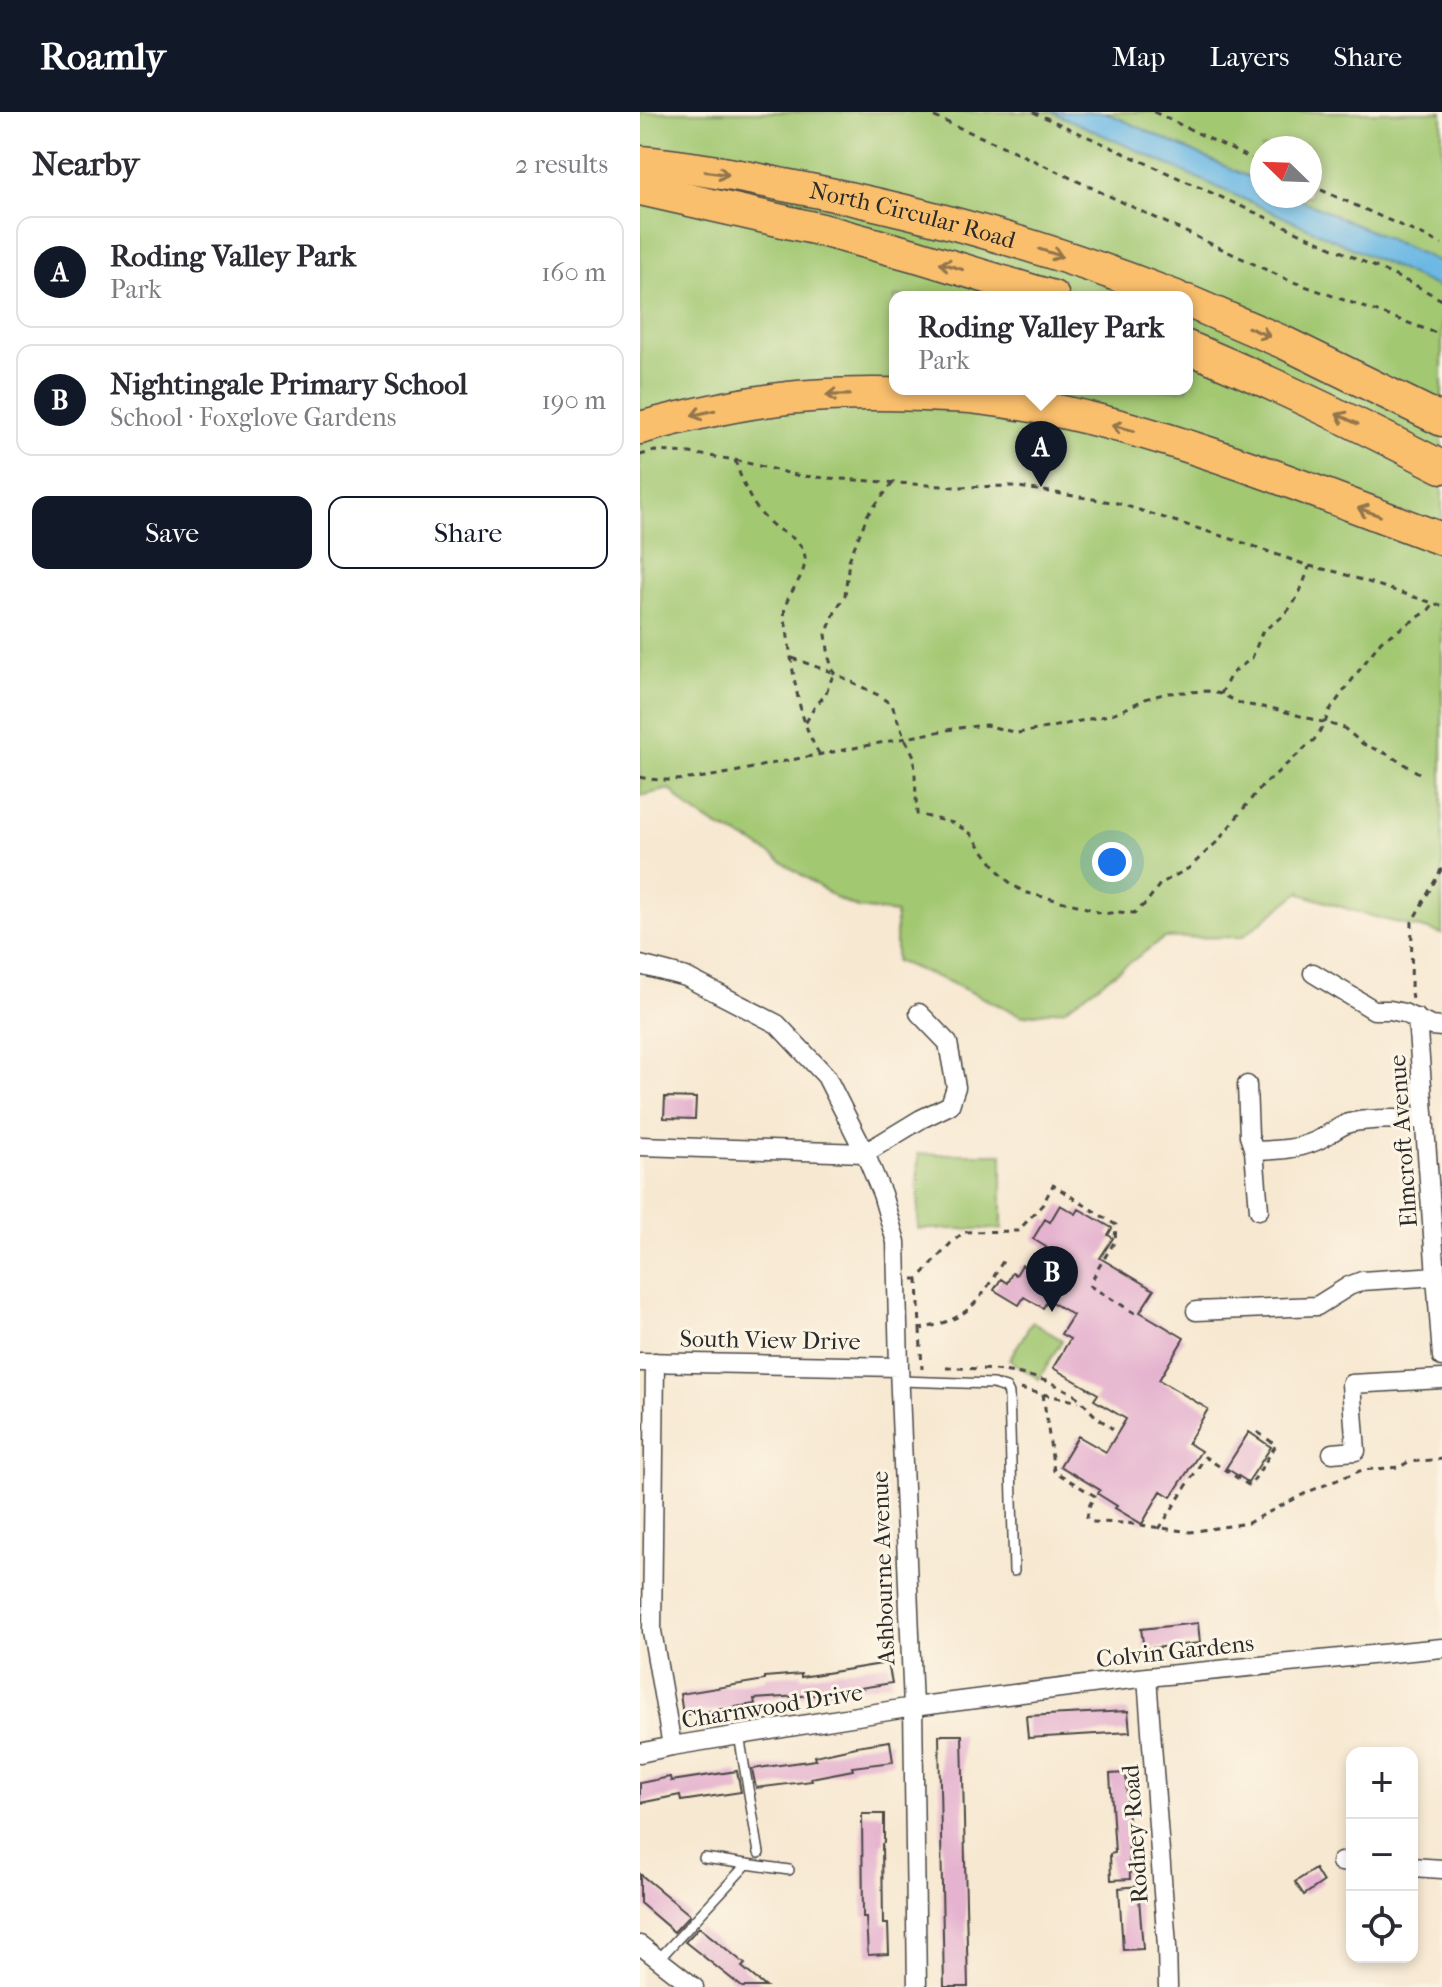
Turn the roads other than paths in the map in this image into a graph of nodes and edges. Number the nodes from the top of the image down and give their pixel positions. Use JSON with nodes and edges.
{"nodes":[{"id":1,"x":640,"y":162,"type":"edge"},
{"id":2,"x":640,"y":189,"type":"edge"},
{"id":3,"x":1033,"y":291,"type":"edge"},
{"id":4,"x":1160,"y":291,"type":"edge"},
{"id":5,"x":1193,"y":304,"type":"edge"},
{"id":6,"x":1193,"y":350,"type":"edge"},
{"id":7,"x":889,"y":394,"type":"edge"},
{"id":8,"x":920,"y":395,"type":"edge"},
{"id":9,"x":1442,"y":420,"type":"edge"},
{"id":10,"x":640,"y":428,"type":"edge"},
{"id":11,"x":1442,"y":467,"type":"edge"},
{"id":12,"x":1442,"y":539,"type":"edge"},
{"id":13,"x":640,"y":965,"type":"edge"},
{"id":14,"x":1313,"y":973,"type":"dead end"},
{"id":15,"x":919,"y":1013,"type":"dead end"},
{"id":16,"x":1417,"y":1018,"type":"junction"},
{"id":17,"x":1442,"y":1027,"type":"edge"},
{"id":18,"x":1247,"y":1085,"type":"dead end"},
{"id":19,"x":1425,"y":1119,"type":"junction"},
{"id":20,"x":640,"y":1146,"type":"edge"},
{"id":21,"x":1254,"y":1151,"type":"junction"},
{"id":22,"x":865,"y":1153,"type":"junction"},
{"id":23,"x":1259,"y":1210,"type":"dead end"},
{"id":24,"x":1437,"y":1276,"type":"junction"},
{"id":25,"x":1196,"y":1311,"type":"dead end"},
{"id":26,"x":1442,"y":1357,"type":"edge"},
{"id":27,"x":648,"y":1362,"type":"edge"},
{"id":28,"x":900,"y":1374,"type":"junction"},
{"id":29,"x":1442,"y":1379,"type":"edge"},
{"id":30,"x":1332,"y":1453,"type":"dead end"},
{"id":31,"x":1014,"y":1571,"type":"dead end"},
{"id":32,"x":646,"y":1633,"type":"edge"},
{"id":33,"x":1442,"y":1648,"type":"edge"},
{"id":34,"x":1147,"y":1677,"type":"junction"},
{"id":35,"x":913,"y":1707,"type":"junction"},
{"id":36,"x":739,"y":1735,"type":"junction"},
{"id":37,"x":672,"y":1746,"type":"junction"},
{"id":38,"x":640,"y":1753,"type":"edge"},
{"id":39,"x":759,"y":1853,"type":"dead end"},
{"id":40,"x":704,"y":1858,"type":"dead end"},
{"id":41,"x":747,"y":1864,"type":"junction"},
{"id":42,"x":1418,"y":1867,"type":"edge"},
{"id":43,"x":1442,"y":1869,"type":"edge"},
{"id":44,"x":789,"y":1870,"type":"dead end"},
{"id":45,"x":640,"y":1945,"type":"edge"},
{"id":46,"x":658,"y":1960,"type":"junction"},
{"id":47,"x":694,"y":1987,"type":"edge"},
{"id":48,"x":917,"y":1987,"type":"edge"},
{"id":49,"x":1168,"y":1987,"type":"edge"}],
"edges":[{"from":1,"to":4,"type":"highway","name":"North Circular Road","one_way":true},
{"from":3,"to":2,"type":"highway","name":"North Circular Road","one_way":true},
{"from":5,"to":9,"type":"highway","one_way":true},
{"from":11,"to":6,"type":"highway","one_way":true},
{"from":7,"to":10,"type":"highway","one_way":true},
{"from":12,"to":8,"type":"highway","one_way":true},
{"from":13,"to":22,"type":"street","name":"Ashbourne Avenue"},
{"from":14,"to":16,"type":"street"},
{"from":15,"to":22,"type":"street"},
{"from":16,"to":17,"type":"street"},
{"from":16,"to":19,"type":"street","name":"Elmcroft Avenue"},
{"from":18,"to":21,"type":"street"},
{"from":19,"to":21,"type":"street"},
{"from":19,"to":24,"type":"street","name":"Elmcroft Avenue"},
{"from":20,"to":22,"type":"street"},
{"from":21,"to":23,"type":"street"},
{"from":22,"to":28,"type":"street","name":"Ashbourne Avenue"},
{"from":24,"to":25,"type":"street"},
{"from":24,"to":26,"type":"street","name":"Elmcroft Avenue"},
{"from":27,"to":28,"type":"street","name":"South View Drive"},
{"from":27,"to":32,"type":"street"},
{"from":28,"to":31,"type":"lane"},
{"from":28,"to":35,"type":"street","name":"Ashbourne Avenue"},
{"from":29,"to":30,"type":"street"},
{"from":32,"to":37,"type":"street"},
{"from":33,"to":34,"type":"street","name":"Colvin Gardens"},
{"from":34,"to":35,"type":"street","name":"Colvin Gardens"},
{"from":34,"to":49,"type":"street","name":"Rodney Road"},
{"from":35,"to":36,"type":"street","name":"Charnwood Drive"},
{"from":35,"to":48,"type":"street","name":"Ashbourne Avenue"},
{"from":36,"to":37,"type":"street","name":"Charnwood Drive"},
{"from":36,"to":39,"type":"lane"},
{"from":37,"to":38,"type":"street","name":"Charnwood Drive"},
{"from":40,"to":41,"type":"lane"},
{"from":41,"to":44,"type":"lane"},
{"from":41,"to":46,"type":"lane"},
{"from":42,"to":43,"type":"street"},
{"from":45,"to":46,"type":"street"},
{"from":46,"to":47,"type":"street"}]}
